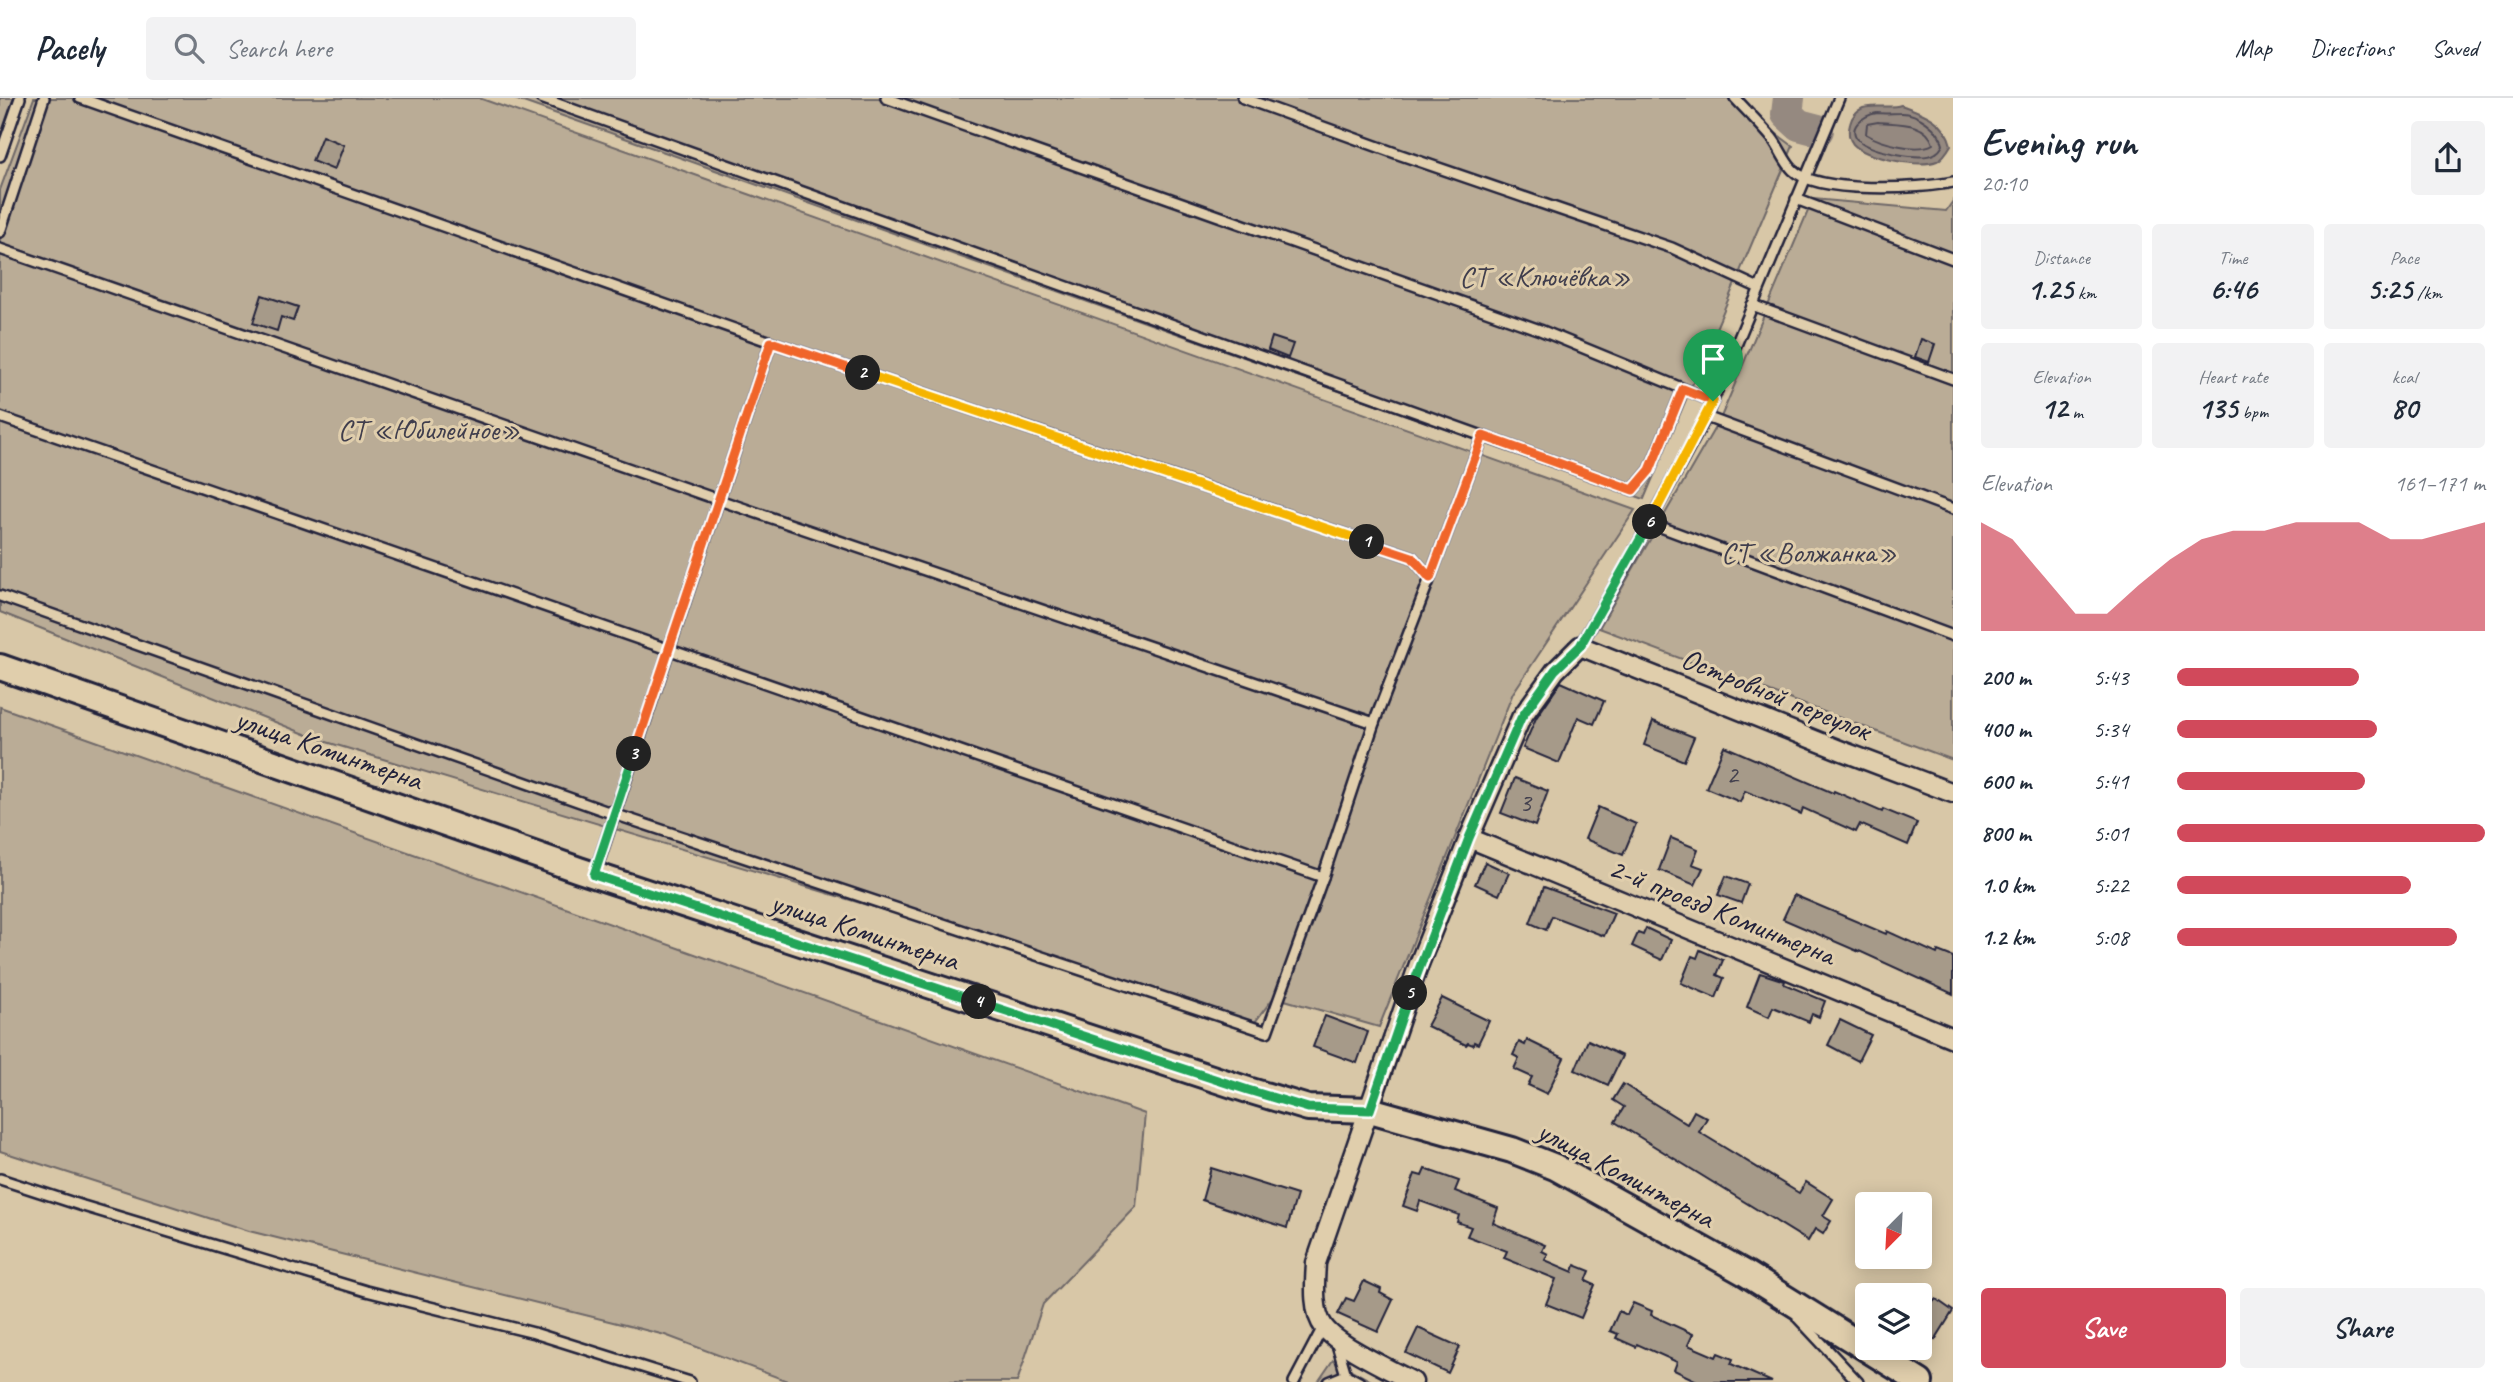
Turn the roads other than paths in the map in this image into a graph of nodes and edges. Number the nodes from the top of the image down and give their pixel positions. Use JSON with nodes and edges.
{"nodes":[{"id":1,"x":20,"y":98,"type":"edge"},
{"id":2,"x":44,"y":98,"type":"edge"},
{"id":3,"x":80,"y":98,"type":"edge"},
{"id":4,"x":541,"y":98,"type":"edge"},
{"id":5,"x":886,"y":98,"type":"edge"},
{"id":6,"x":1243,"y":98,"type":"edge"},
{"id":7,"x":1735,"y":98,"type":"edge"},
{"id":8,"x":1839,"y":98,"type":"edge"},
{"id":9,"x":0,"y":156,"type":"edge"},
{"id":10,"x":1805,"y":177,"type":"junction"},
{"id":11,"x":1953,"y":182,"type":"edge"},
{"id":12,"x":1796,"y":199,"type":"junction"},
{"id":13,"x":0,"y":232,"type":"edge"},
{"id":14,"x":0,"y":249,"type":"edge"},
{"id":15,"x":1953,"y":259,"type":"edge"},
{"id":16,"x":1759,"y":288,"type":"junction"},
{"id":17,"x":1752,"y":305,"type":"junction"},
{"id":18,"x":771,"y":342,"type":"junction"},
{"id":19,"x":1953,"y":379,"type":"edge"},
{"id":20,"x":1683,"y":389,"type":"junction"},
{"id":21,"x":1713,"y":401,"type":"junction"},
{"id":22,"x":0,"y":417,"type":"edge"},
{"id":23,"x":1706,"y":417,"type":"junction"},
{"id":24,"x":1483,"y":436,"type":"junction"},
{"id":25,"x":719,"y":500,"type":"junction"},
{"id":26,"x":1953,"y":509,"type":"edge"},
{"id":27,"x":1650,"y":523,"type":"junction"},
{"id":28,"x":1430,"y":578,"type":"junction"},
{"id":29,"x":0,"y":596,"type":"edge"},
{"id":30,"x":1953,"y":636,"type":"edge"},
{"id":31,"x":1580,"y":646,"type":"junction"},
{"id":32,"x":669,"y":651,"type":"junction"},
{"id":33,"x":0,"y":667,"type":"edge"},
{"id":34,"x":1374,"y":723,"type":"junction"},
{"id":35,"x":1953,"y":793,"type":"edge"},
{"id":36,"x":614,"y":814,"type":"junction"},
{"id":37,"x":1469,"y":838,"type":"junction"},
{"id":38,"x":594,"y":875,"type":"junction"},
{"id":39,"x":1323,"y":877,"type":"junction"},
{"id":40,"x":1953,"y":1038,"type":"edge"},
{"id":41,"x":1370,"y":1110,"type":"junction"},
{"id":42,"x":0,"y":1179,"type":"edge"},
{"id":43,"x":1773,"y":1291,"type":"junction"},
{"id":44,"x":1329,"y":1331,"type":"junction"},
{"id":45,"x":1346,"y":1375,"type":"junction"},
{"id":46,"x":690,"y":1382,"type":"edge"},
{"id":47,"x":1294,"y":1382,"type":"edge"},
{"id":48,"x":1329,"y":1382,"type":"edge"},
{"id":49,"x":1359,"y":1382,"type":"edge"},
{"id":50,"x":1413,"y":1382,"type":"edge"},
{"id":51,"x":1858,"y":1382,"type":"edge"},
{"id":52,"x":1920,"y":1382,"type":"edge"}],
"edges":[{"from":1,"to":9,"type":"lane"},
{"from":2,"to":13,"type":"lane"},
{"from":3,"to":18,"type":"lane"},
{"from":4,"to":24,"type":"lane"},
{"from":5,"to":20,"type":"lane"},
{"from":6,"to":16,"type":"lane"},
{"from":7,"to":10,"type":"lane"},
{"from":8,"to":10,"type":"lane"},
{"from":10,"to":11,"type":"lane"},
{"from":10,"to":12,"type":"lane"},
{"from":12,"to":15,"type":"lane"},
{"from":12,"to":16,"type":"lane"},
{"from":14,"to":25,"type":"lane"},
{"from":16,"to":17,"type":"lane"},
{"from":17,"to":19,"type":"lane"},
{"from":17,"to":21,"type":"lane"},
{"from":18,"to":25,"type":"lane"},
{"from":18,"to":28,"type":"lane"},
{"from":20,"to":21,"type":"lane"},
{"from":20,"to":24,"type":"lane"},
{"from":21,"to":23,"type":"lane"},
{"from":22,"to":32,"type":"lane"},
{"from":23,"to":26,"type":"lane"},
{"from":23,"to":27,"type":"lane"},
{"from":24,"to":28,"type":"lane"},
{"from":25,"to":32,"type":"lane"},
{"from":25,"to":34,"type":"lane"},
{"from":27,"to":30,"type":"lane"},
{"from":27,"to":31,"type":"lane"},
{"from":28,"to":34,"type":"lane"},
{"from":29,"to":36,"type":"lane"},
{"from":31,"to":35,"type":"street","name":"Островной переулок"},
{"from":31,"to":37,"type":"street"},
{"from":32,"to":36,"type":"lane"},
{"from":32,"to":39,"type":"lane"},
{"from":33,"to":38,"type":"street","name":"улица Коминтерна"},
{"from":34,"to":39,"type":"lane"},
{"from":36,"to":38,"type":"lane"},
{"from":36,"to":39,"type":"lane"},
{"from":37,"to":40,"type":"street","name":"2-й проезд Коминтерна"},
{"from":37,"to":41,"type":"street"},
{"from":38,"to":41,"type":"street","name":"улица Коминтерна"},
{"from":41,"to":43,"type":"street","name":"улица Коминтерна"},
{"from":41,"to":44,"type":"street"},
{"from":42,"to":46,"type":"lane"},
{"from":43,"to":51,"type":"lane"},
{"from":43,"to":52,"type":"street","name":"улица Коминтерна"},
{"from":44,"to":45,"type":"lane"},
{"from":44,"to":47,"type":"lane"},
{"from":44,"to":50,"type":"street"},
{"from":45,"to":48,"type":"lane"},
{"from":45,"to":49,"type":"lane"}]}
